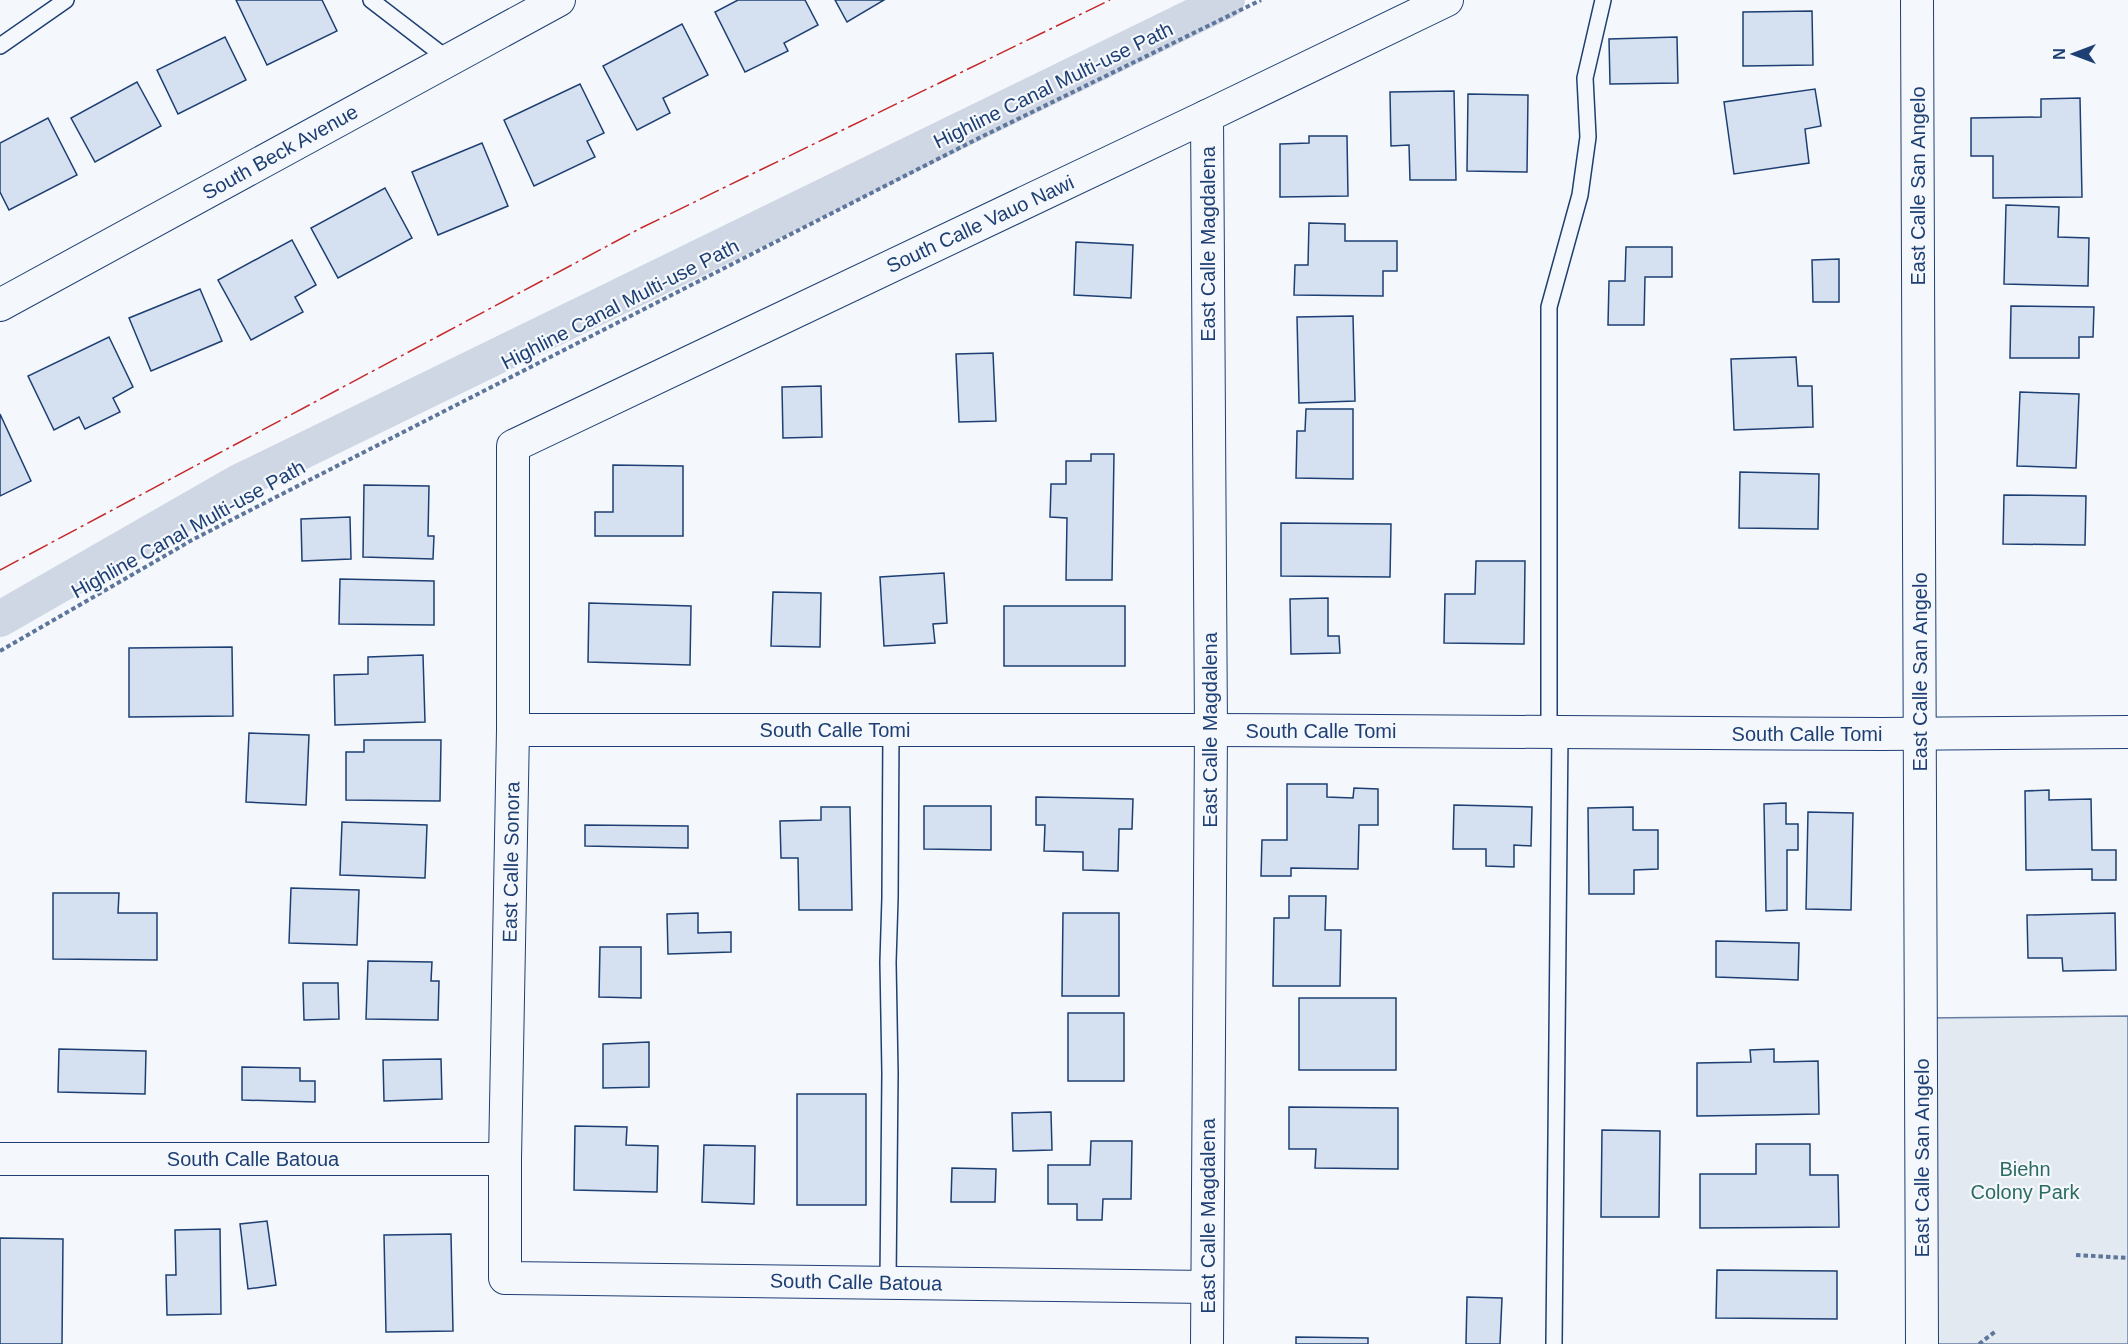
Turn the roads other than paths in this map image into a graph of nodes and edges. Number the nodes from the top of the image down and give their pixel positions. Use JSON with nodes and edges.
{"nodes":[{"id":1,"x":66,"y":0,"type":"edge"},
{"id":2,"x":371,"y":0,"type":"edge"},
{"id":3,"x":559,"y":0,"type":"edge"},
{"id":4,"x":1447,"y":0,"type":"edge"},
{"id":5,"x":1603,"y":0,"type":"edge"},
{"id":6,"x":1917,"y":0,"type":"edge"},
{"id":7,"x":0,"y":46,"type":"edge"},
{"id":8,"x":449,"y":60,"type":"junction"},
{"id":9,"x":1207,"y":116,"type":"junction"},
{"id":10,"x":0,"y":304,"type":"edge"},
{"id":11,"x":513,"y":446,"type":"joint"},
{"id":12,"x":513,"y":730,"type":"junction"},
{"id":13,"x":891,"y":730,"type":"junction"},
{"id":14,"x":1211,"y":730,"type":"junction"},
{"id":15,"x":1554,"y":732,"type":"junction"},
{"id":16,"x":2128,"y":732,"type":"edge"},
{"id":17,"x":1921,"y":734,"type":"junction"},
{"id":18,"x":0,"y":1159,"type":"edge"},
{"id":19,"x":505,"y":1159,"type":"junction"},
{"id":20,"x":505,"y":1278,"type":"joint"},
{"id":21,"x":888,"y":1283,"type":"junction"},
{"id":22,"x":1207,"y":1287,"type":"junction"},
{"id":23,"x":1207,"y":1344,"type":"edge"},
{"id":24,"x":1554,"y":1344,"type":"edge"},
{"id":25,"x":1922,"y":1344,"type":"edge"}],
"edges":[{"from":1,"to":7,"type":"lane"},
{"from":2,"to":8,"type":"lane"},
{"from":3,"to":8,"type":"street","name":"South Beck Avenue"},
{"from":4,"to":9,"type":"street","name":"South Calle Vauo Nawi"},
{"from":5,"to":15,"type":"lane"},
{"from":6,"to":17,"type":"street","name":"East Calle San Angelo"},
{"from":8,"to":10,"type":"street","name":"South Beck Avenue"},
{"from":9,"to":11,"type":"street","name":"South Calle Vauo Nawi"},
{"from":9,"to":14,"type":"street","name":"East Calle Magdalena"},
{"from":11,"to":12,"type":"street","name":"East Calle Sonora"},
{"from":12,"to":13,"type":"street","name":"South Calle Tomi"},
{"from":12,"to":19,"type":"street","name":"East Calle Sonora"},
{"from":13,"to":14,"type":"street","name":"South Calle Tomi"},
{"from":13,"to":21,"type":"lane"},
{"from":14,"to":15,"type":"street","name":"South Calle Tomi"},
{"from":14,"to":22,"type":"street","name":"East Calle Magdalena"},
{"from":15,"to":17,"type":"street","name":"South Calle Tomi"},
{"from":15,"to":24,"type":"lane"},
{"from":16,"to":17,"type":"street","name":"South Calle Tomi"},
{"from":17,"to":25,"type":"street","name":"East Calle San Angelo"},
{"from":18,"to":19,"type":"street","name":"South Calle Batoua"},
{"from":19,"to":20,"type":"street","name":"East Calle Sonora"},
{"from":20,"to":21,"type":"street","name":"South Calle Batoua"},
{"from":21,"to":22,"type":"street","name":"South Calle Batoua"},
{"from":22,"to":23,"type":"street","name":"East Calle Magdalena"}]}
